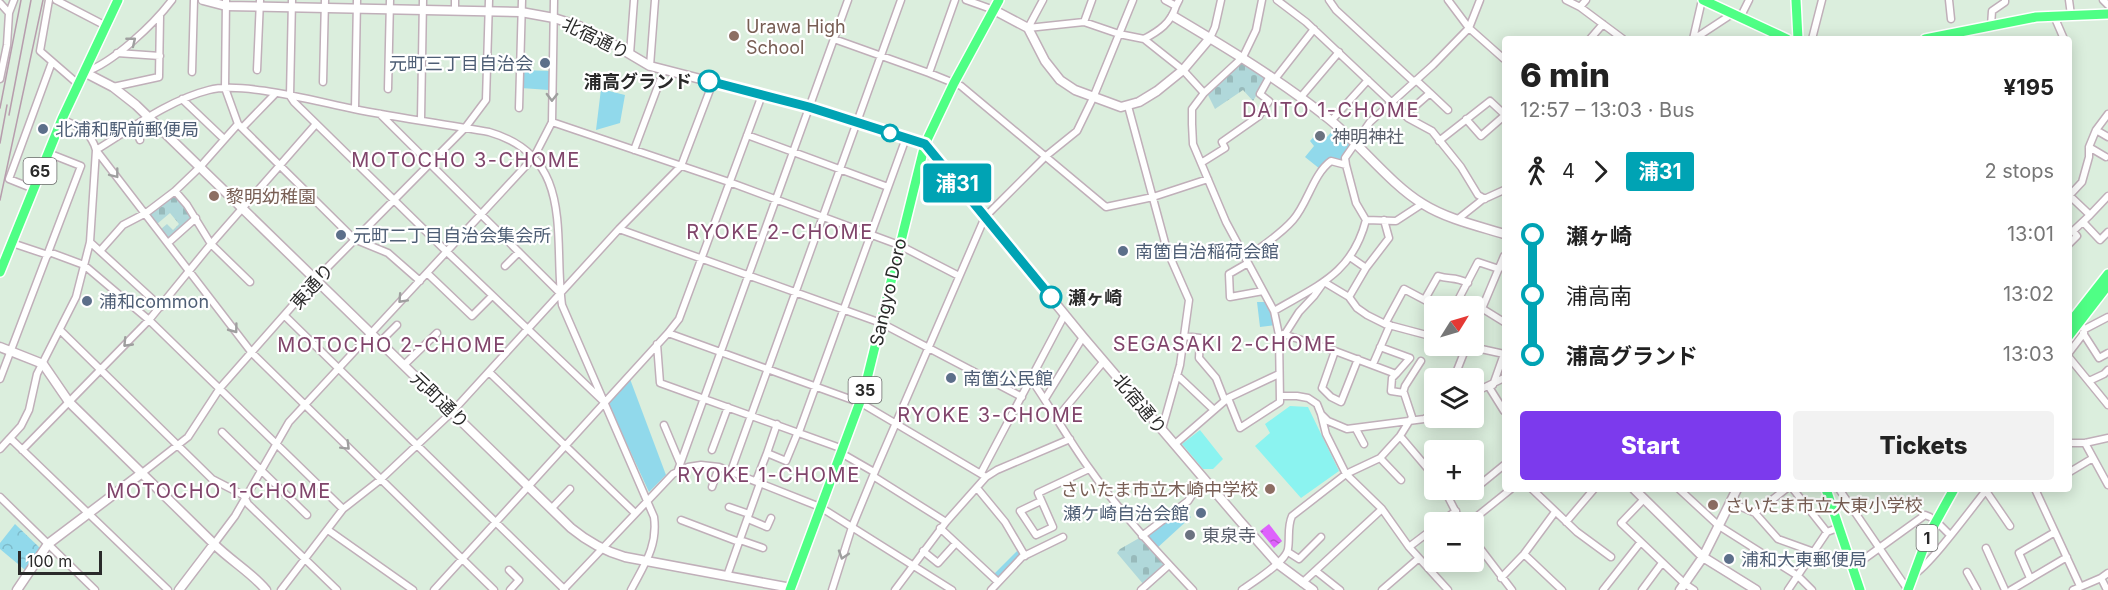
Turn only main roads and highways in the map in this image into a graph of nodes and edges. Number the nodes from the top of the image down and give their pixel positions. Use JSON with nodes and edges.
{"nodes":[{"id":1,"x":118,"y":0,"type":"edge"},
{"id":2,"x":999,"y":0,"type":"edge"},
{"id":3,"x":1702,"y":0,"type":"edge"},
{"id":4,"x":1796,"y":0,"type":"edge"},
{"id":5,"x":2108,"y":14,"type":"edge"},
{"id":6,"x":1965,"y":35,"type":"edge"},
{"id":7,"x":1772,"y":36,"type":"edge"},
{"id":8,"x":1798,"y":36,"type":"edge"},
{"id":9,"x":0,"y":272,"type":"edge"},
{"id":10,"x":2108,"y":274,"type":"edge"},
{"id":11,"x":2108,"y":285,"type":"edge"},
{"id":12,"x":2079,"y":328,"type":"edge"},
{"id":13,"x":1827,"y":492,"type":"edge"},
{"id":14,"x":1946,"y":492,"type":"edge"},
{"id":15,"x":1952,"y":492,"type":"edge"},
{"id":16,"x":1933,"y":519,"type":"junction"},
{"id":17,"x":792,"y":589,"type":"edge"},
{"id":18,"x":1906,"y":589,"type":"edge"},
{"id":19,"x":1860,"y":590,"type":"edge"}],
"edges":[{"from":1,"to":9,"type":"main road","number":"65"},
{"from":2,"to":17,"type":"main road","name":"Sangyo Doro","number":"35"},
{"from":3,"to":7,"type":"main road"},
{"from":4,"to":8,"type":"main road"},
{"from":5,"to":6,"type":"main road"},
{"from":10,"to":12,"type":"main road"},
{"from":11,"to":12,"type":"main road"},
{"from":13,"to":19,"type":"main road"},
{"from":14,"to":16,"type":"main road","number":"1"},
{"from":15,"to":16,"type":"main road","number":"1"},
{"from":16,"to":18,"type":"main road","number":"1"},
{"from":16,"to":18,"type":"main road","number":"1"}]}
